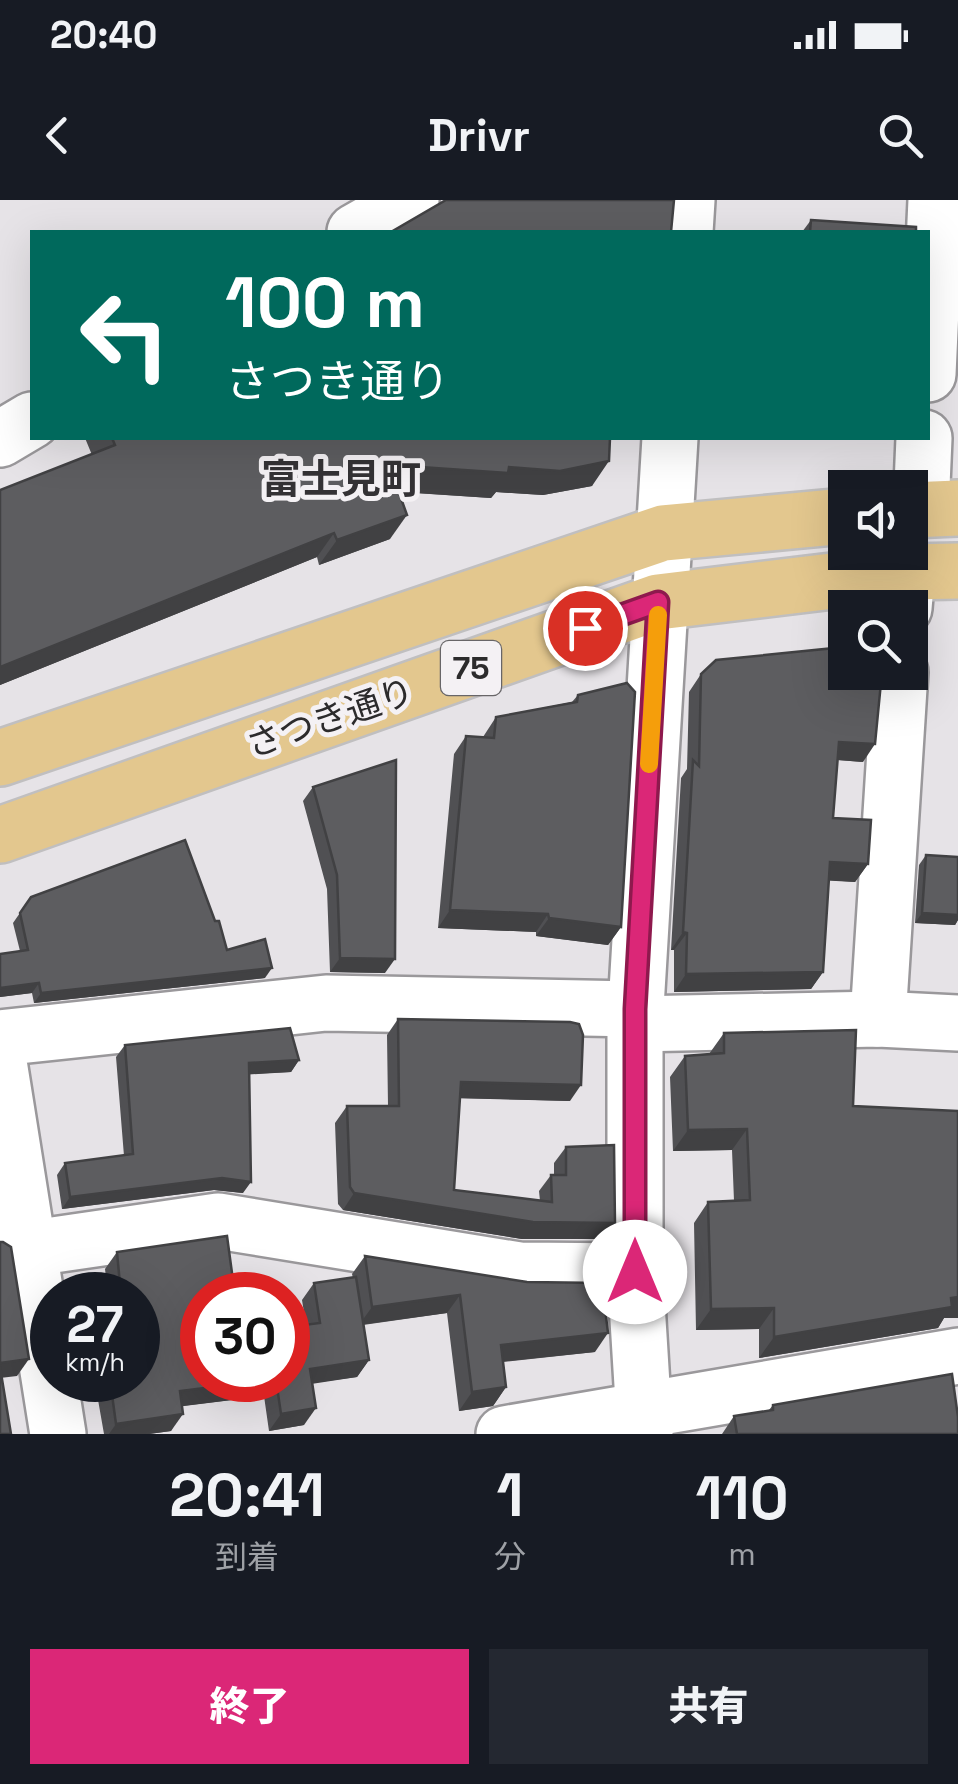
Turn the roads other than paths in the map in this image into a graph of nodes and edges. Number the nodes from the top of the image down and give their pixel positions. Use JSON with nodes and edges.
{"nodes":[{"id":1,"x":411,"y":200,"type":"edge"},
{"id":2,"x":687,"y":200,"type":"edge"},
{"id":3,"x":936,"y":200,"type":"edge"},
{"id":4,"x":358,"y":230,"type":"edge"},
{"id":5,"x":685,"y":230,"type":"edge"},
{"id":6,"x":930,"y":330,"type":"edge"},
{"id":7,"x":30,"y":421,"type":"edge"},
{"id":8,"x":0,"y":439,"type":"edge"},
{"id":9,"x":670,"y":440,"type":"edge"},
{"id":10,"x":924,"y":440,"type":"edge"},
{"id":11,"x":930,"y":509,"type":"edge"},
{"id":12,"x":828,"y":518,"type":"edge"},
{"id":13,"x":664,"y":534,"type":"junction"},
{"id":14,"x":923,"y":583,"type":"edge"},
{"id":15,"x":658,"y":602,"type":"junction"},
{"id":16,"x":899,"y":690,"type":"edge"},
{"id":17,"x":0,"y":758,"type":"edge"},
{"id":18,"x":0,"y":835,"type":"edge"},
{"id":19,"x":635,"y":1016,"type":"junction"},
{"id":20,"x":878,"y":1019,"type":"junction"},
{"id":21,"x":958,"y":1023,"type":"edge"},
{"id":22,"x":0,"y":1038,"type":"edge"},
{"id":23,"x":0,"y":1068,"type":"edge"},
{"id":24,"x":17,"y":1238,"type":"edge"},
{"id":25,"x":635,"y":1272,"type":"junction"},
{"id":26,"x":958,"y":1356,"type":"edge"},
{"id":27,"x":643,"y":1422,"type":"edge"},
{"id":28,"x":58,"y":1434,"type":"edge"},
{"id":29,"x":504,"y":1434,"type":"edge"}],
"edges":[{"from":1,"to":4,"type":"street"},
{"from":2,"to":5,"type":"street"},
{"from":3,"to":6,"type":"street"},
{"from":7,"to":8,"type":"street"},
{"from":9,"to":13,"type":"street"},
{"from":10,"to":11,"type":"street"},
{"from":12,"to":13,"type":"main road","name":"さつき通り","number":"75"},
{"from":13,"to":15,"type":"street"},
{"from":13,"to":17,"type":"main road","name":"さつき通り","number":"75"},
{"from":14,"to":15,"type":"main road","name":"さつき通り","number":"75"},
{"from":15,"to":18,"type":"main road","name":"さつき通り","number":"75"},
{"from":15,"to":19,"type":"street"},
{"from":16,"to":20,"type":"street"},
{"from":19,"to":20,"type":"street"},
{"from":19,"to":22,"type":"street"},
{"from":19,"to":25,"type":"street"},
{"from":20,"to":21,"type":"street"},
{"from":23,"to":24,"type":"street"},
{"from":24,"to":25,"type":"street"},
{"from":24,"to":28,"type":"street"},
{"from":25,"to":27,"type":"street"},
{"from":26,"to":27,"type":"street"},
{"from":27,"to":29,"type":"street"}]}
